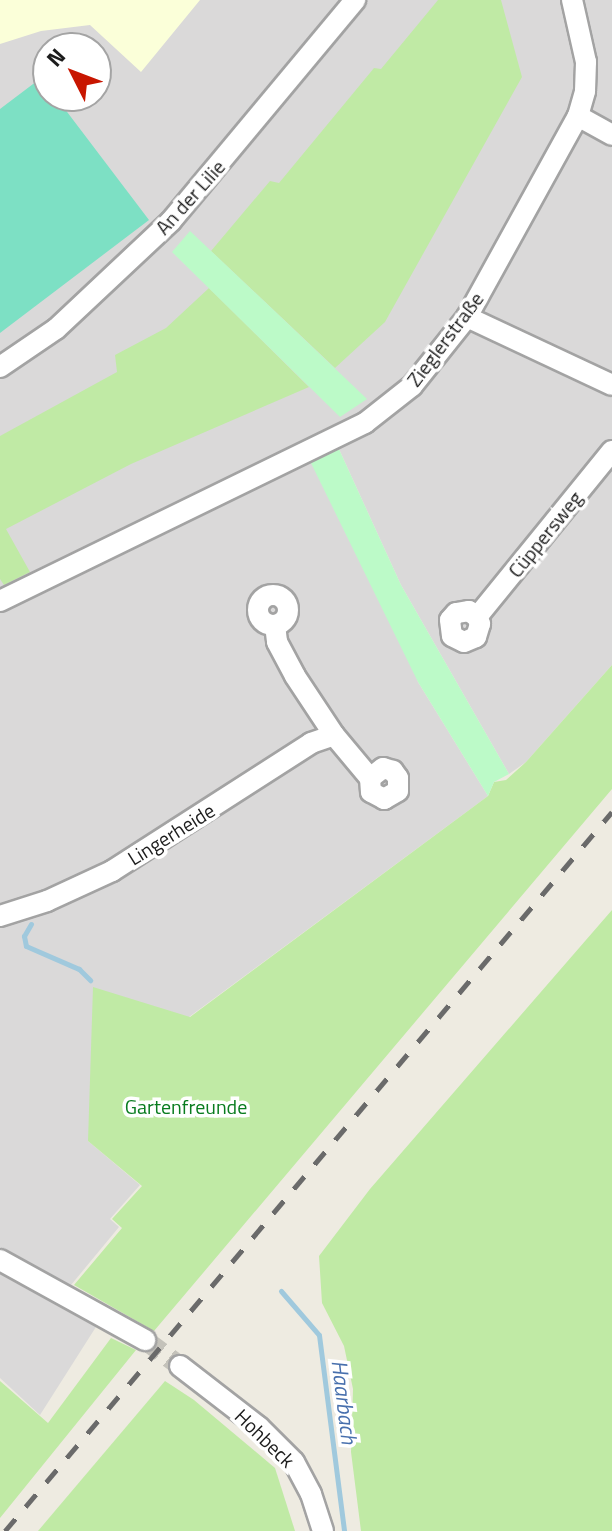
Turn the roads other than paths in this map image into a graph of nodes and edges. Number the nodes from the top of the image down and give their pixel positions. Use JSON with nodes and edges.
{"nodes":[{"id":1,"x":355,"y":0,"type":"edge"},
{"id":2,"x":572,"y":0,"type":"edge"},
{"id":3,"x":578,"y":116,"type":"junction"},
{"id":4,"x":612,"y":135,"type":"edge"},
{"id":5,"x":467,"y":317,"type":"junction"},
{"id":6,"x":0,"y":367,"type":"edge"},
{"id":7,"x":612,"y":385,"type":"edge"},
{"id":8,"x":612,"y":451,"type":"edge"},
{"id":9,"x":0,"y":601,"type":"edge"},
{"id":10,"x":477,"y":617,"type":"dead end"},
{"id":11,"x":275,"y":625,"type":"dead end"},
{"id":12,"x":334,"y":735,"type":"junction"},
{"id":13,"x":370,"y":778,"type":"dead end"},
{"id":14,"x":0,"y":916,"type":"edge"},
{"id":15,"x":0,"y":1260,"type":"edge"},
{"id":16,"x":145,"y":1340,"type":"tunnel mouth"},
{"id":17,"x":180,"y":1366,"type":"tunnel mouth"},
{"id":18,"x":323,"y":1531,"type":"edge"}],
"edges":[{"from":1,"to":6,"type":"street","name":"An der Lilie"},
{"from":2,"to":3,"type":"street","name":"Zieglerstraße"},
{"from":3,"to":4,"type":"street"},
{"from":3,"to":5,"type":"street","name":"Zieglerstraße"},
{"from":5,"to":7,"type":"street"},
{"from":5,"to":9,"type":"street","name":"Zieglerstraße"},
{"from":8,"to":10,"type":"street","name":"Cüppersweg"},
{"from":11,"to":12,"type":"street"},
{"from":12,"to":13,"type":"street"},
{"from":12,"to":14,"type":"street","name":"Lingerheide"},
{"from":15,"to":16,"type":"street"},
{"from":17,"to":18,"type":"street","name":"Hohbeck"}]}
